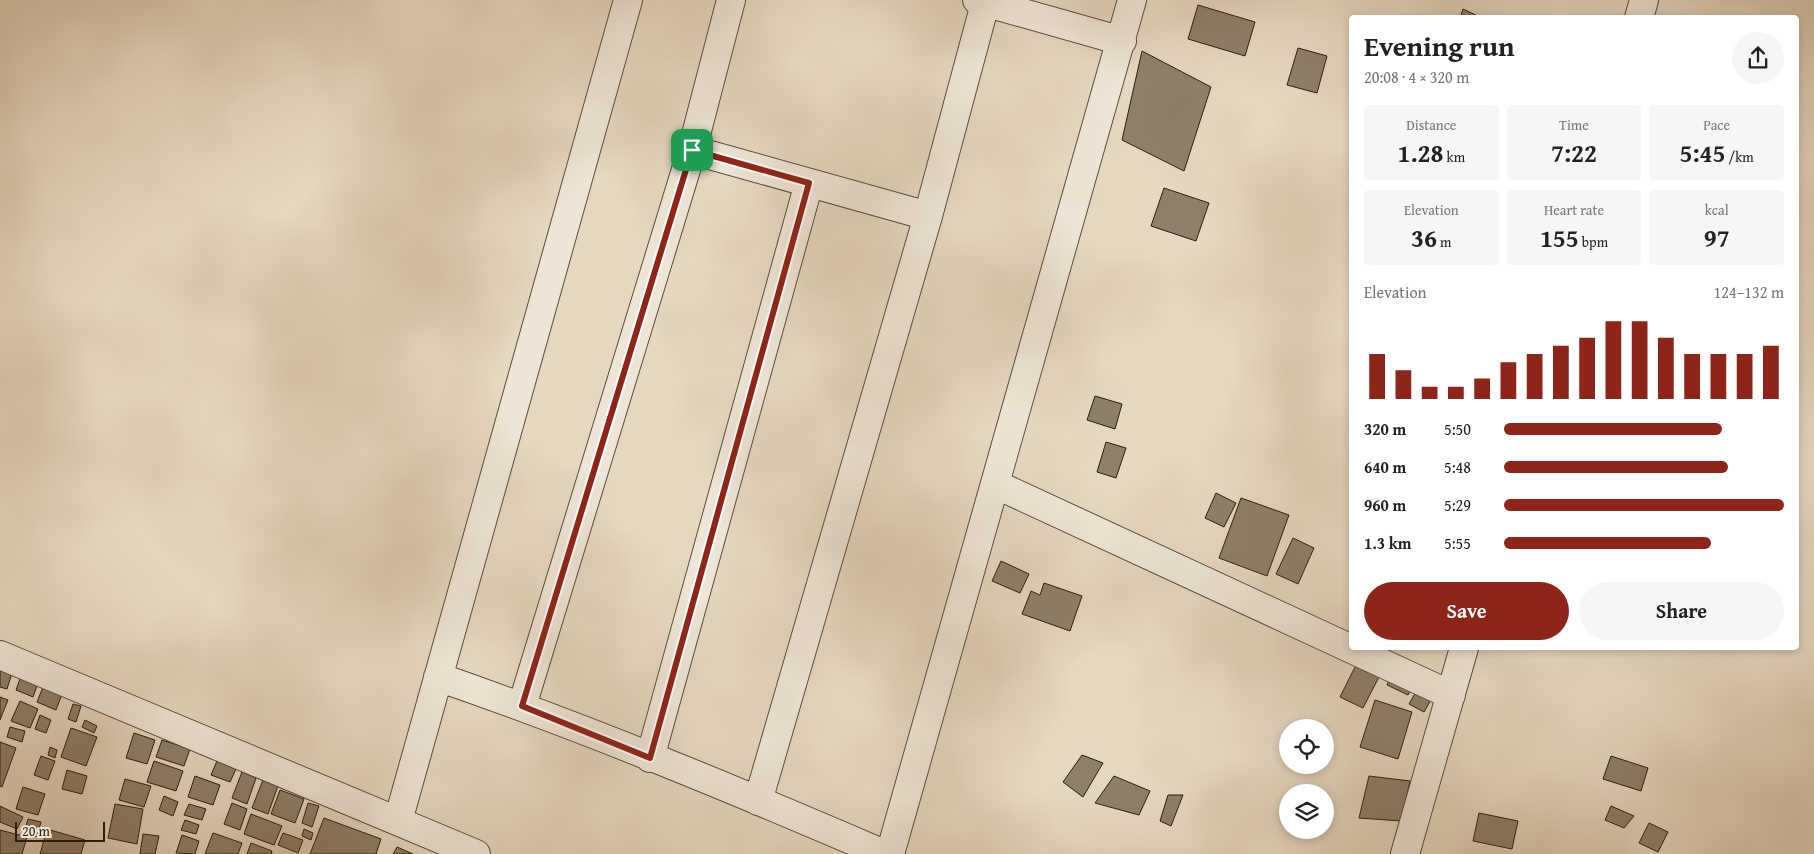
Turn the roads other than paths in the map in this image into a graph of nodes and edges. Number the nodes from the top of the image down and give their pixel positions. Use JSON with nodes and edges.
{"nodes":[{"id":1,"x":628,"y":0,"type":"edge"},
{"id":2,"x":731,"y":0,"type":"edge"},
{"id":3,"x":1132,"y":0,"type":"edge"},
{"id":4,"x":1644,"y":0,"type":"edge"},
{"id":5,"x":982,"y":1,"type":"edge"},
{"id":6,"x":1640,"y":15,"type":"edge"},
{"id":7,"x":1122,"y":41,"type":"junction"},
{"id":8,"x":692,"y":150,"type":"junction"},
{"id":9,"x":809,"y":183,"type":"junction"},
{"id":10,"x":928,"y":216,"type":"junction"},
{"id":11,"x":995,"y":484,"type":"junction"},
{"id":12,"x":1349,"y":649,"type":"edge"},
{"id":13,"x":1352,"y":650,"type":"edge"},
{"id":14,"x":1463,"y":650,"type":"edge"},
{"id":15,"x":0,"y":655,"type":"edge"},
{"id":16,"x":438,"y":678,"type":"junction"},
{"id":17,"x":1451,"y":696,"type":"junction"},
{"id":18,"x":522,"y":706,"type":"junction"},
{"id":19,"x":650,"y":758,"type":"junction"},
{"id":20,"x":758,"y":801,"type":"junction"},
{"id":21,"x":398,"y":821,"type":"junction"},
{"id":22,"x":476,"y":854,"type":"edge"},
{"id":23,"x":884,"y":854,"type":"edge"},
{"id":24,"x":890,"y":854,"type":"edge"},
{"id":25,"x":1405,"y":854,"type":"edge"}],
"edges":[{"from":1,"to":16,"type":"street"},
{"from":2,"to":8,"type":"street"},
{"from":3,"to":7,"type":"street"},
{"from":4,"to":6,"type":"street"},
{"from":5,"to":7,"type":"street"},
{"from":5,"to":10,"type":"street"},
{"from":7,"to":11,"type":"street"},
{"from":8,"to":9,"type":"street"},
{"from":8,"to":18,"type":"street"},
{"from":9,"to":10,"type":"street"},
{"from":9,"to":19,"type":"street"},
{"from":10,"to":20,"type":"street"},
{"from":11,"to":12,"type":"street"},
{"from":11,"to":24,"type":"street"},
{"from":13,"to":17,"type":"street"},
{"from":14,"to":17,"type":"street"},
{"from":15,"to":21,"type":"street"},
{"from":16,"to":18,"type":"street"},
{"from":16,"to":21,"type":"street"},
{"from":17,"to":25,"type":"street"},
{"from":18,"to":19,"type":"street"},
{"from":19,"to":20,"type":"street"},
{"from":20,"to":23,"type":"street"},
{"from":21,"to":22,"type":"street"}]}
